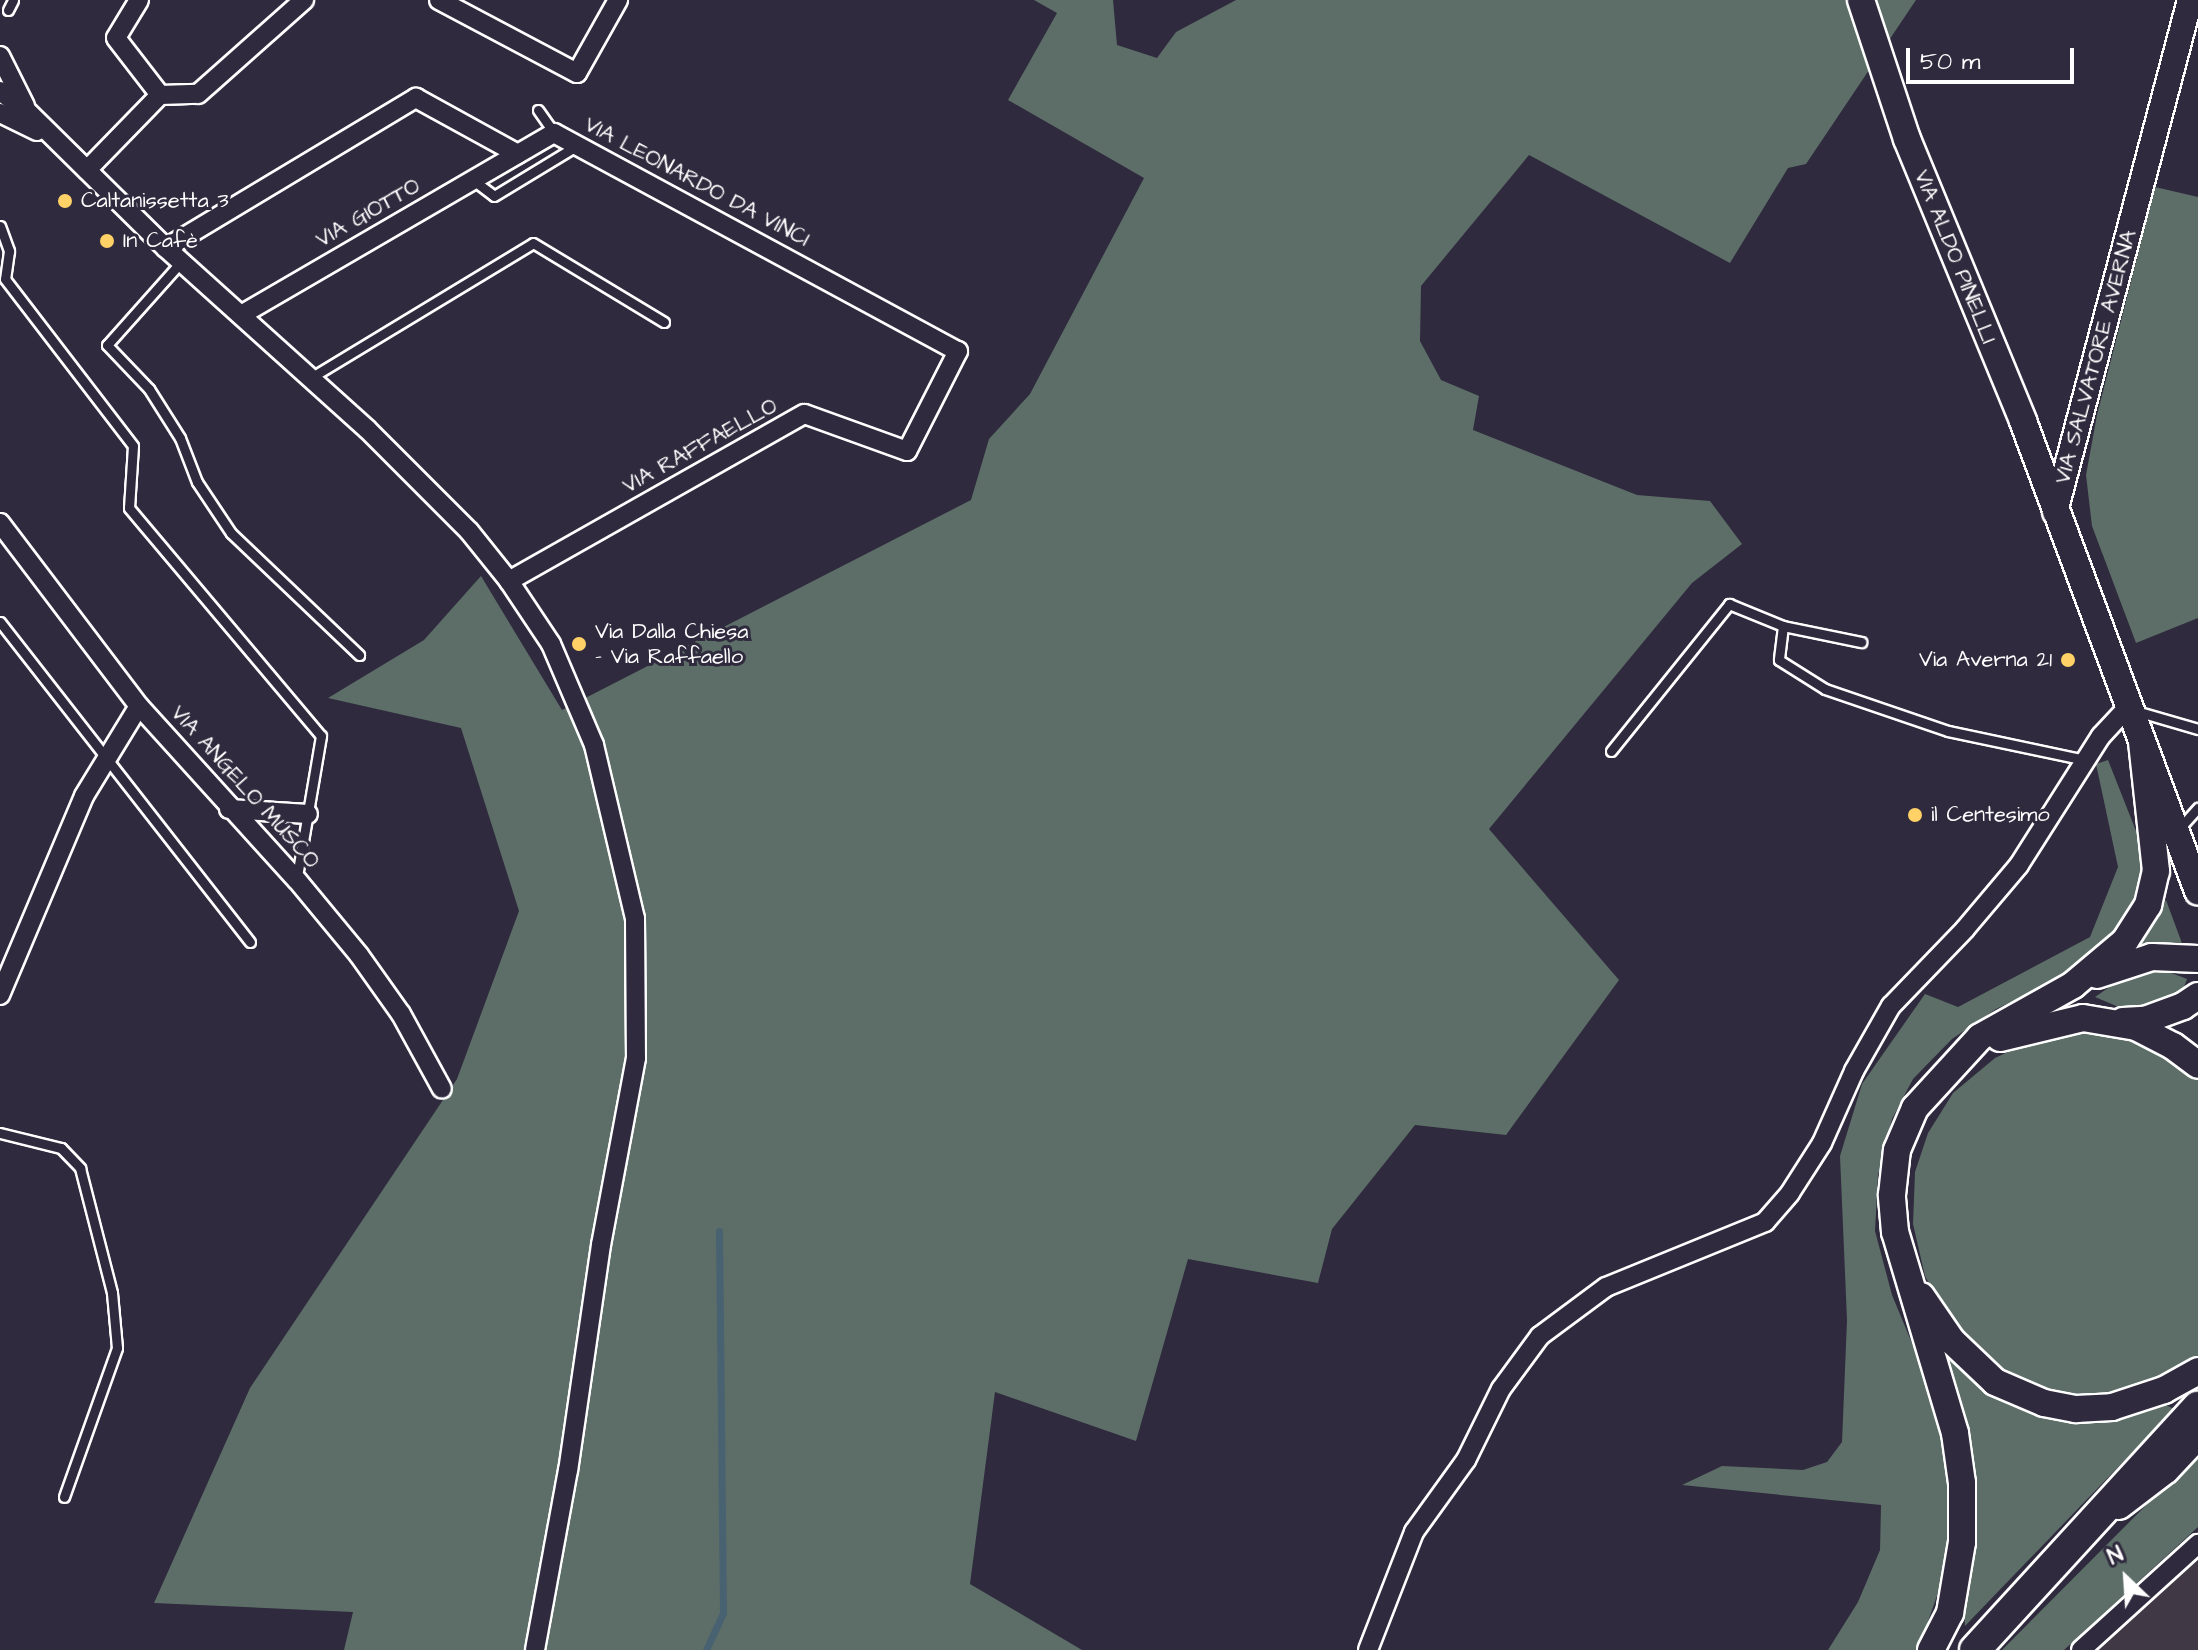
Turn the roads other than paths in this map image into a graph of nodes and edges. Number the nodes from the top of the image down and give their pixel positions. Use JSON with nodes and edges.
{"nodes":[{"id":1,"x":13,"y":0,"type":"edge"},
{"id":2,"x":139,"y":0,"type":"edge"},
{"id":3,"x":304,"y":0,"type":"edge"},
{"id":4,"x":439,"y":0,"type":"edge"},
{"id":5,"x":618,"y":0,"type":"edge"},
{"id":6,"x":1861,"y":0,"type":"edge"},
{"id":7,"x":2190,"y":0,"type":"edge"},
{"id":8,"x":8,"y":10,"type":"dead end"},
{"id":9,"x":0,"y":56,"type":"edge"},
{"id":10,"x":0,"y":91,"type":"edge"},
{"id":11,"x":160,"y":95,"type":"junction"},
{"id":12,"x":538,"y":110,"type":"dead end"},
{"id":13,"x":28,"y":112,"type":"junction"},
{"id":14,"x":0,"y":113,"type":"edge"},
{"id":15,"x":554,"y":133,"type":"junction"},
{"id":16,"x":578,"y":145,"type":"junction"},
{"id":17,"x":68,"y":151,"type":"junction"},
{"id":18,"x":518,"y":154,"type":"junction"},
{"id":19,"x":87,"y":170,"type":"junction"},
{"id":20,"x":473,"y":180,"type":"junction"},
{"id":21,"x":0,"y":226,"type":"edge"},
{"id":22,"x":166,"y":248,"type":"junction"},
{"id":23,"x":181,"y":262,"type":"junction"},
{"id":24,"x":241,"y":315,"type":"junction"},
{"id":25,"x":664,"y":322,"type":"dead end"},
{"id":26,"x":958,"y":351,"type":"joint"},
{"id":27,"x":312,"y":377,"type":"junction"},
{"id":28,"x":2055,"y":512,"type":"junction"},
{"id":29,"x":0,"y":524,"type":"edge"},
{"id":30,"x":509,"y":581,"type":"junction"},
{"id":31,"x":0,"y":622,"type":"edge"},
{"id":32,"x":1783,"y":626,"type":"junction"},
{"id":33,"x":1861,"y":642,"type":"dead end"},
{"id":34,"x":359,"y":655,"type":"dead end"},
{"id":35,"x":139,"y":706,"type":"junction"},
{"id":36,"x":2127,"y":708,"type":"junction"},
{"id":37,"x":2198,"y":729,"type":"edge"},
{"id":38,"x":2142,"y":743,"type":"junction"},
{"id":39,"x":1611,"y":751,"type":"dead end"},
{"id":40,"x":2086,"y":760,"type":"junction"},
{"id":41,"x":106,"y":761,"type":"junction"},
{"id":42,"x":2198,"y":808,"type":"edge"},
{"id":43,"x":229,"y":809,"type":"junction"},
{"id":44,"x":308,"y":814,"type":"junction"},
{"id":45,"x":2176,"y":833,"type":"junction"},
{"id":46,"x":297,"y":880,"type":"junction"},
{"id":47,"x":2198,"y":891,"type":"edge"},
{"id":48,"x":250,"y":942,"type":"dead end"},
{"id":49,"x":2198,"y":959,"type":"edge"},
{"id":50,"x":2073,"y":985,"type":"junction"},
{"id":51,"x":0,"y":995,"type":"edge"},
{"id":52,"x":2198,"y":996,"type":"edge"},
{"id":53,"x":2108,"y":1022,"type":"junction"},
{"id":54,"x":1966,"y":1050,"type":"junction"},
{"id":55,"x":2198,"y":1065,"type":"edge"},
{"id":56,"x":442,"y":1089,"type":"dead end"},
{"id":57,"x":0,"y":1133,"type":"edge"},
{"id":58,"x":1905,"y":1269,"type":"junction"},
{"id":59,"x":2198,"y":1371,"type":"edge"},
{"id":60,"x":2198,"y":1407,"type":"edge"},
{"id":61,"x":2198,"y":1436,"type":"edge"},
{"id":62,"x":64,"y":1497,"type":"dead end"},
{"id":63,"x":2084,"y":1532,"type":"junction"},
{"id":64,"x":2198,"y":1544,"type":"edge"},
{"id":65,"x":535,"y":1650,"type":"edge"},
{"id":66,"x":1368,"y":1650,"type":"edge"},
{"id":67,"x":1931,"y":1650,"type":"edge"},
{"id":68,"x":1975,"y":1650,"type":"edge"},
{"id":69,"x":2081,"y":1650,"type":"edge"}],
"edges":[{"from":1,"to":8,"type":"lane"},
{"from":2,"to":11,"type":"street"},
{"from":3,"to":11,"type":"street"},
{"from":4,"to":5,"type":"street"},
{"from":6,"to":28,"type":"main road","name":"VIA ALDO PINELLI"},
{"from":7,"to":28,"type":"street","name":"VIA SALVATORE AVERNA"},
{"from":9,"to":13,"type":"street"},
{"from":10,"to":13,"type":"street"},
{"from":11,"to":19,"type":"street"},
{"from":12,"to":15,"type":"lane"},
{"from":13,"to":17,"type":"street"},
{"from":14,"to":17,"type":"street"},
{"from":15,"to":16,"type":"street","name":"VIA LEONARDO DA VINCI"},
{"from":15,"to":18,"type":"street","name":"VIA LEONARDO DA VINCI"},
{"from":16,"to":20,"type":"lane"},
{"from":16,"to":26,"type":"street","name":"VIA LEONARDO DA VINCI"},
{"from":17,"to":19,"type":"street"},
{"from":18,"to":20,"type":"street","name":"VIA GIOTTO"},
{"from":18,"to":22,"type":"street"},
{"from":19,"to":22,"type":"street"},
{"from":20,"to":24,"type":"street","name":"VIA GIOTTO"},
{"from":21,"to":44,"type":"lane"},
{"from":22,"to":23,"type":"street"},
{"from":23,"to":24,"type":"street"},
{"from":23,"to":34,"type":"lane"},
{"from":24,"to":27,"type":"street"},
{"from":25,"to":27,"type":"lane"},
{"from":26,"to":30,"type":"street","name":"VIA RAFFAELLO"},
{"from":27,"to":30,"type":"street"},
{"from":28,"to":36,"type":"main road","name":"VIA SALVATORE AVERNA"},
{"from":29,"to":35,"type":"street","name":"VIA ANGELO MUSCO"},
{"from":30,"to":65,"type":"street"},
{"from":31,"to":41,"type":"lane"},
{"from":32,"to":33,"type":"lane"},
{"from":32,"to":39,"type":"lane"},
{"from":32,"to":40,"type":"lane"},
{"from":35,"to":41,"type":"street"},
{"from":35,"to":43,"type":"street","name":"VIA ANGELO MUSCO"},
{"from":36,"to":37,"type":"lane"},
{"from":36,"to":38,"type":"main road","name":"VIA SALVATORE AVERNA"},
{"from":36,"to":40,"type":"street"},
{"from":38,"to":45,"type":"main road","name":"VIA SALVATORE AVERNA"},
{"from":38,"to":50,"type":"main road"},
{"from":40,"to":66,"type":"street"},
{"from":41,"to":48,"type":"lane"},
{"from":41,"to":51,"type":"street"},
{"from":42,"to":45,"type":"lane"},
{"from":43,"to":44,"type":"street"},
{"from":43,"to":46,"type":"street","name":"VIA ANGELO MUSCO"},
{"from":44,"to":46,"type":"lane"},
{"from":45,"to":47,"type":"main road","name":"VIA SALVATORE AVERNA"},
{"from":46,"to":56,"type":"street","name":"VIA ANGELO MUSCO"},
{"from":49,"to":50,"type":"main road"},
{"from":50,"to":54,"type":"main road"},
{"from":52,"to":53,"type":"main road"},
{"from":53,"to":54,"type":"main road"},
{"from":53,"to":55,"type":"main road"},
{"from":54,"to":58,"type":"main road"},
{"from":57,"to":62,"type":"lane"},
{"from":58,"to":59,"type":"main road"},
{"from":58,"to":67,"type":"main road"},
{"from":60,"to":63,"type":"main road"},
{"from":61,"to":63,"type":"main road"},
{"from":63,"to":68,"type":"main road"},
{"from":64,"to":69,"type":"street"}]}
